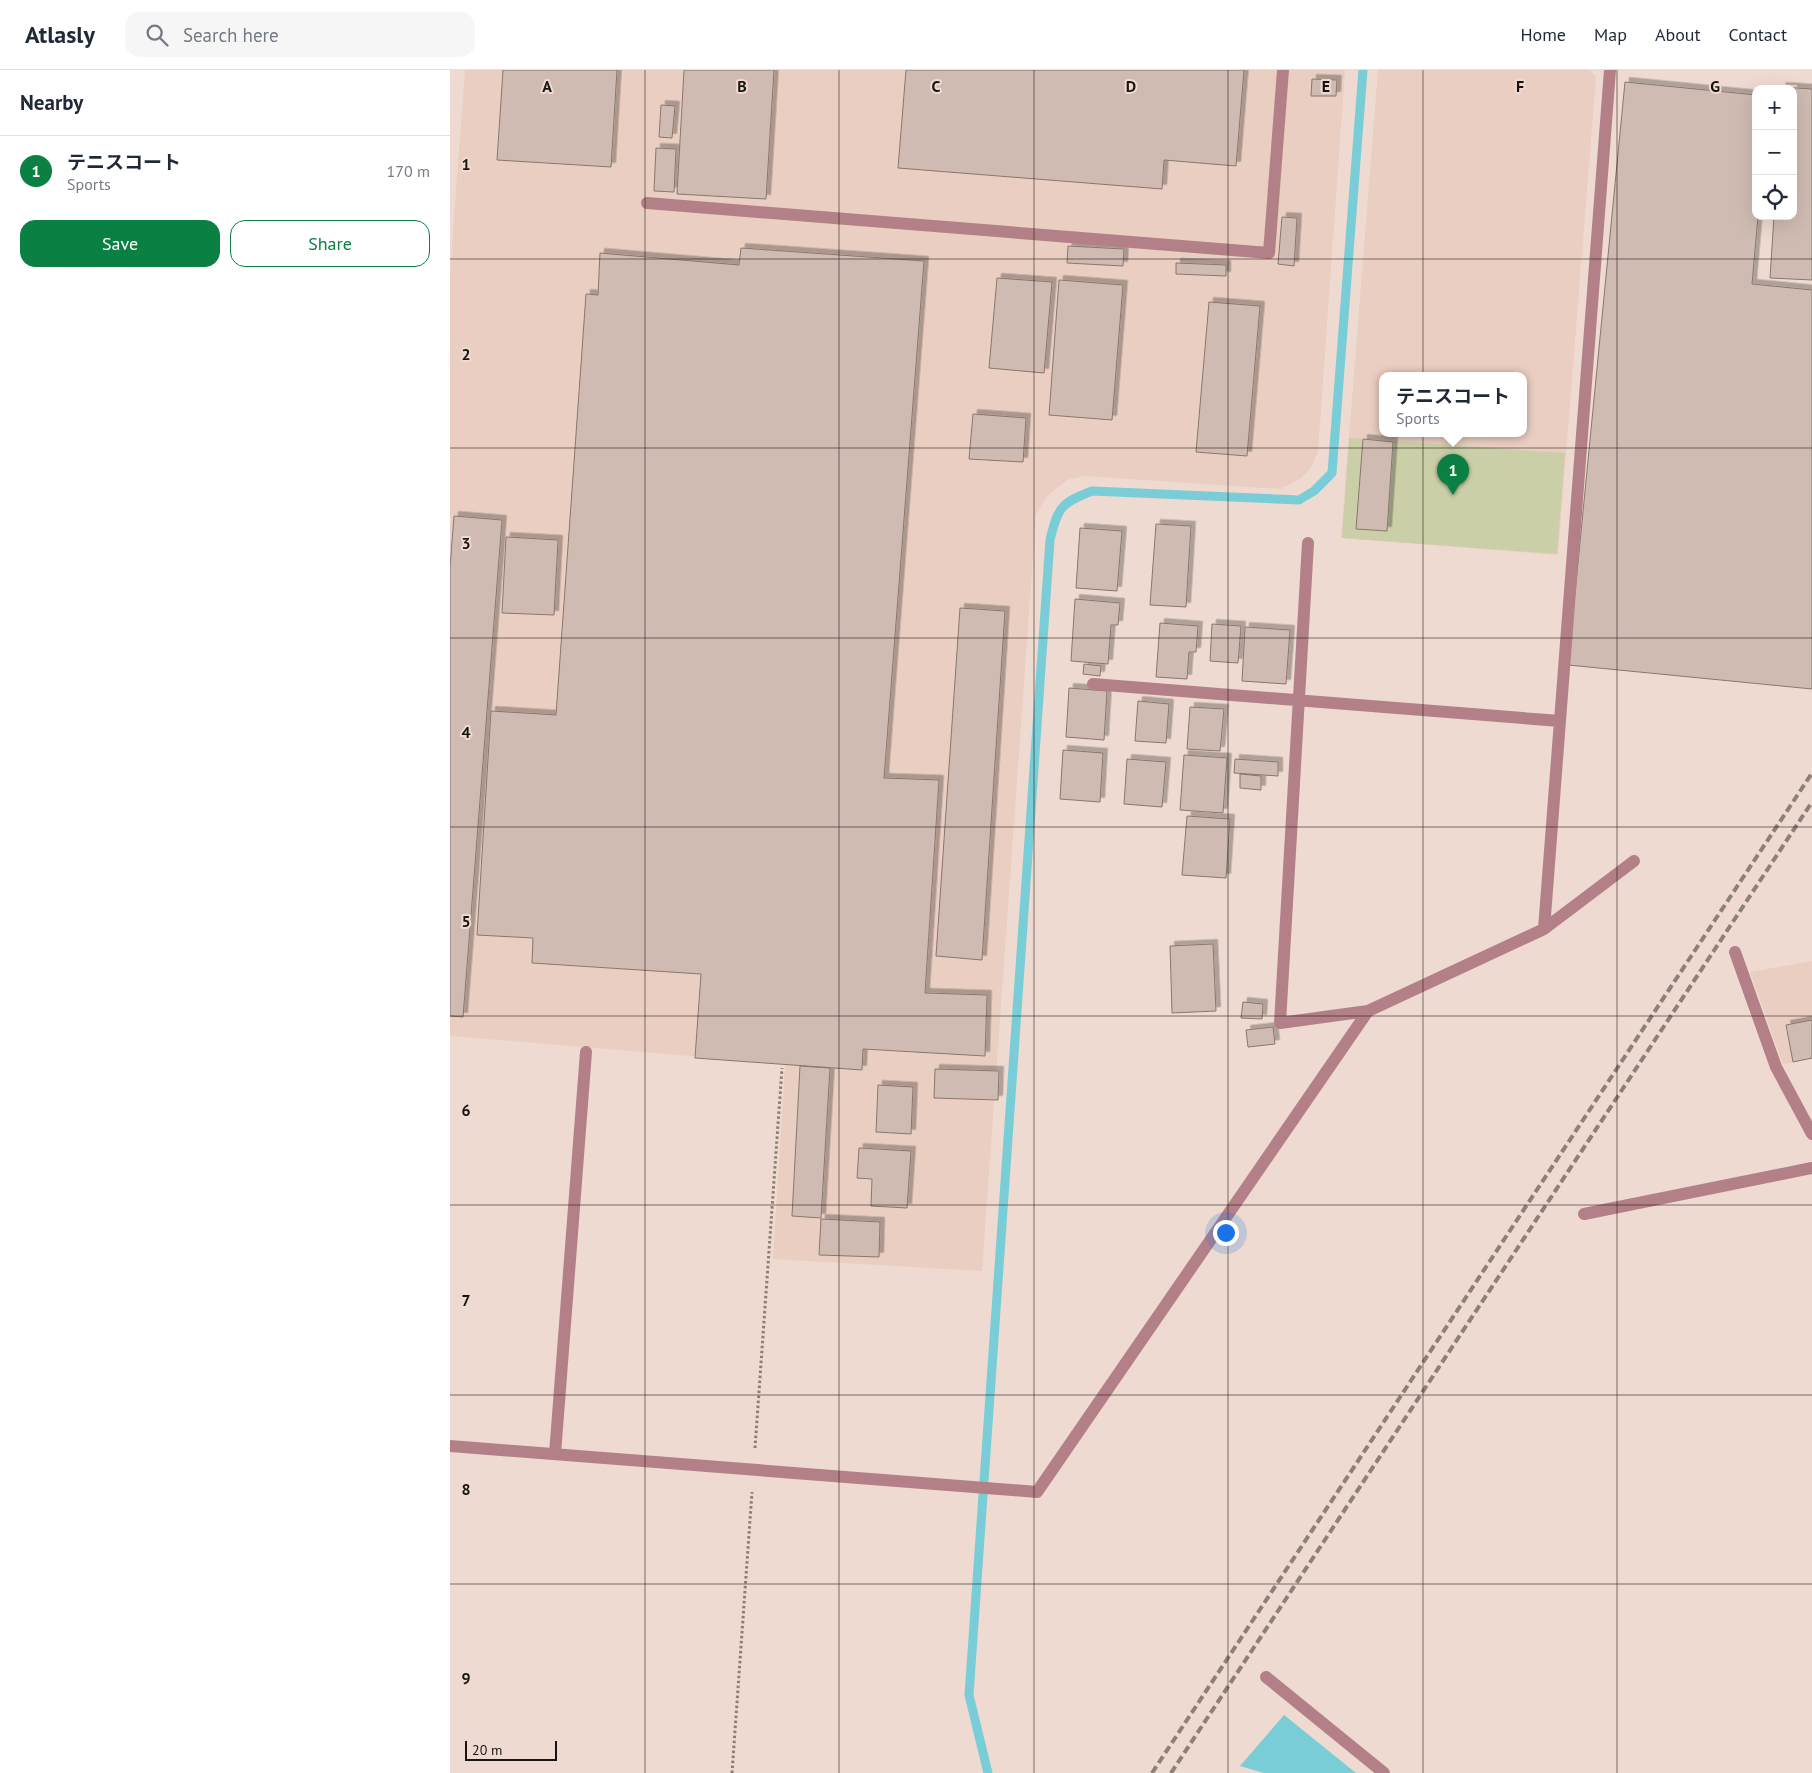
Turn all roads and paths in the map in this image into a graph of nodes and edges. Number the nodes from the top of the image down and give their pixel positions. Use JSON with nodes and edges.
{"nodes":[{"id":1,"x":1283,"y":70,"type":"edge"},
{"id":2,"x":1610,"y":70,"type":"edge"},
{"id":3,"x":646,"y":204,"type":"dead end"},
{"id":4,"x":1308,"y":543,"type":"dead end"},
{"id":5,"x":1093,"y":684,"type":"dead end"},
{"id":6,"x":1299,"y":700,"type":"junction"},
{"id":7,"x":1560,"y":721,"type":"junction"},
{"id":8,"x":1634,"y":861,"type":"dead end"},
{"id":9,"x":1544,"y":929,"type":"junction"},
{"id":10,"x":1735,"y":952,"type":"dead end"},
{"id":11,"x":1368,"y":1011,"type":"junction"},
{"id":12,"x":586,"y":1052,"type":"dead end"},
{"id":13,"x":782,"y":1068,"type":"dead end"},
{"id":14,"x":1812,"y":1134,"type":"edge"},
{"id":15,"x":1812,"y":1168,"type":"edge"},
{"id":16,"x":1584,"y":1214,"type":"dead end"},
{"id":17,"x":450,"y":1446,"type":"edge"},
{"id":18,"x":555,"y":1454,"type":"junction"},
{"id":19,"x":754,"y":1470,"type":"junction"},
{"id":20,"x":1266,"y":1676,"type":"dead end"},
{"id":21,"x":732,"y":1773,"type":"edge"},
{"id":22,"x":1384,"y":1773,"type":"edge"}],
"edges":[{"from":1,"to":3,"type":"street"},
{"from":2,"to":7,"type":"street"},
{"from":4,"to":6,"type":"street"},
{"from":5,"to":6,"type":"street"},
{"from":6,"to":7,"type":"street"},
{"from":6,"to":11,"type":"street"},
{"from":7,"to":9,"type":"street"},
{"from":8,"to":9,"type":"street"},
{"from":9,"to":11,"type":"street"},
{"from":10,"to":14,"type":"street"},
{"from":11,"to":19,"type":"street"},
{"from":12,"to":18,"type":"street"},
{"from":13,"to":19,"type":"path"},
{"from":15,"to":16,"type":"street"},
{"from":17,"to":18,"type":"street"},
{"from":18,"to":19,"type":"street"},
{"from":19,"to":21,"type":"path"},
{"from":20,"to":22,"type":"street"}]}
